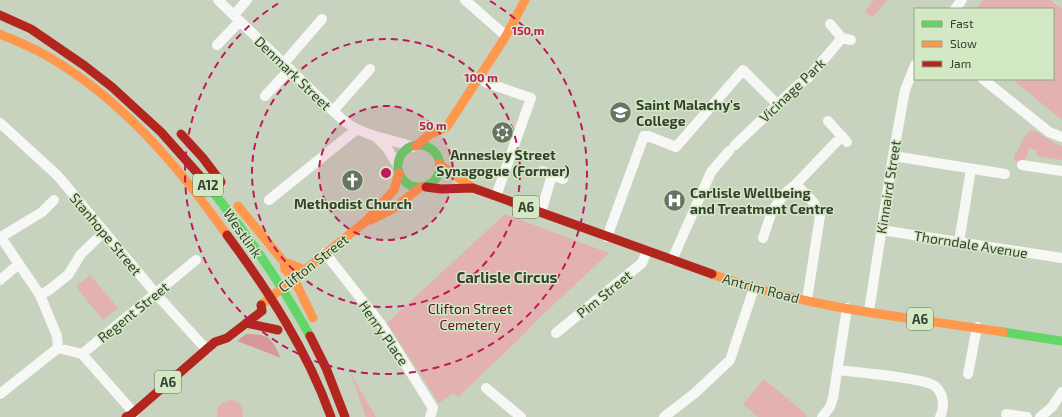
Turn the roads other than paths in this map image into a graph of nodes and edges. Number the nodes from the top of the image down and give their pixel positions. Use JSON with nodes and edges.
{"nodes":[{"id":1,"x":218,"y":0,"type":"edge"},
{"id":2,"x":247,"y":0,"type":"edge"},
{"id":3,"x":465,"y":0,"type":"edge"},
{"id":4,"x":525,"y":0,"type":"edge"},
{"id":5,"x":962,"y":0,"type":"edge"},
{"id":6,"x":956,"y":8,"type":"edge"},
{"id":7,"x":0,"y":15,"type":"edge"},
{"id":8,"x":237,"y":18,"type":"junction"},
{"id":9,"x":322,"y":19,"type":"dead end"},
{"id":10,"x":830,"y":24,"type":"dead end"},
{"id":11,"x":26,"y":27,"type":"junction"},
{"id":12,"x":0,"y":34,"type":"edge"},
{"id":13,"x":506,"y":36,"type":"junction"},
{"id":14,"x":59,"y":37,"type":"dead end"},
{"id":15,"x":16,"y":41,"type":"junction"},
{"id":16,"x":217,"y":44,"type":"dead end"},
{"id":17,"x":287,"y":66,"type":"junction"},
{"id":18,"x":48,"y":68,"type":"dead end"},
{"id":19,"x":914,"y":68,"type":"edge"},
{"id":20,"x":370,"y":69,"type":"dead end"},
{"id":21,"x":479,"y":77,"type":"junction"},
{"id":22,"x":984,"y":80,"type":"edge"},
{"id":23,"x":265,"y":96,"type":"dead end"},
{"id":24,"x":778,"y":105,"type":"junction"},
{"id":25,"x":333,"y":111,"type":"junction"},
{"id":26,"x":828,"y":121,"type":"dead end"},
{"id":27,"x":0,"y":123,"type":"edge"},
{"id":28,"x":174,"y":127,"type":"dead end"},
{"id":29,"x":444,"y":128,"type":"junction"},
{"id":30,"x":357,"y":129,"type":"junction"},
{"id":31,"x":375,"y":136,"type":"junction"},
{"id":32,"x":1062,"y":137,"type":"edge"},
{"id":33,"x":414,"y":146,"type":"junction"},
{"id":34,"x":893,"y":156,"type":"junction"},
{"id":35,"x":439,"y":161,"type":"junction"},
{"id":36,"x":1022,"y":165,"type":"dead end"},
{"id":37,"x":970,"y":169,"type":"junction"},
{"id":38,"x":399,"y":170,"type":"junction"},
{"id":39,"x":542,"y":171,"type":"dead end"},
{"id":40,"x":1062,"y":172,"type":"edge"},
{"id":41,"x":1005,"y":174,"type":"dead end"},
{"id":42,"x":552,"y":175,"type":"junction"},
{"id":43,"x":563,"y":179,"type":"dead end"},
{"id":44,"x":796,"y":184,"type":"junction"},
{"id":45,"x":224,"y":187,"type":"dead end"},
{"id":46,"x":424,"y":187,"type":"junction"},
{"id":47,"x":473,"y":188,"type":"junction"},
{"id":48,"x":496,"y":196,"type":"junction"},
{"id":49,"x":233,"y":199,"type":"dead end"},
{"id":50,"x":54,"y":200,"type":"dead end"},
{"id":51,"x":269,"y":200,"type":"dead end"},
{"id":52,"x":541,"y":212,"type":"junction"},
{"id":53,"x":365,"y":222,"type":"junction"},
{"id":54,"x":881,"y":230,"type":"junction"},
{"id":55,"x":104,"y":232,"type":"junction"},
{"id":56,"x":1,"y":236,"type":"edge"},
{"id":57,"x":607,"y":237,"type":"junction"},
{"id":58,"x":763,"y":238,"type":"dead end"},
{"id":59,"x":959,"y":242,"type":"junction"},
{"id":60,"x":647,"y":251,"type":"junction"},
{"id":61,"x":325,"y":253,"type":"junction"},
{"id":62,"x":1062,"y":258,"type":"edge"},
{"id":63,"x":196,"y":260,"type":"dead end"},
{"id":64,"x":672,"y":260,"type":"junction"},
{"id":65,"x":284,"y":262,"type":"junction"},
{"id":66,"x":19,"y":264,"type":"junction"},
{"id":67,"x":305,"y":270,"type":"junction"},
{"id":68,"x":294,"y":279,"type":"junction"},
{"id":69,"x":0,"y":280,"type":"edge"},
{"id":70,"x":754,"y":288,"type":"junction"},
{"id":71,"x":156,"y":294,"type":"junction"},
{"id":72,"x":40,"y":295,"type":"junction"},
{"id":73,"x":806,"y":300,"type":"junction"},
{"id":74,"x":259,"y":302,"type":"junction"},
{"id":75,"x":250,"y":307,"type":"dead end"},
{"id":76,"x":847,"y":308,"type":"junction"},
{"id":77,"x":869,"y":311,"type":"junction"},
{"id":78,"x":246,"y":323,"type":"junction"},
{"id":79,"x":317,"y":325,"type":"dead end"},
{"id":80,"x":977,"y":328,"type":"junction"},
{"id":81,"x":221,"y":329,"type":"dead end"},
{"id":82,"x":556,"y":333,"type":"dead end"},
{"id":83,"x":1062,"y":341,"type":"edge"},
{"id":84,"x":215,"y":342,"type":"junction"},
{"id":85,"x":206,"y":349,"type":"junction"},
{"id":86,"x":62,"y":350,"type":"junction"},
{"id":87,"x":82,"y":354,"type":"junction"},
{"id":88,"x":838,"y":370,"type":"junction"},
{"id":89,"x":968,"y":374,"type":"dead end"},
{"id":90,"x":486,"y":388,"type":"dead end"},
{"id":91,"x":1062,"y":392,"type":"edge"},
{"id":92,"x":0,"y":394,"type":"edge"},
{"id":93,"x":1006,"y":414,"type":"dead end"},
{"id":94,"x":130,"y":415,"type":"edge"},
{"id":95,"x":331,"y":417,"type":"edge"},
{"id":96,"x":345,"y":417,"type":"edge"},
{"id":97,"x":430,"y":417,"type":"edge"},
{"id":98,"x":522,"y":417,"type":"edge"},
{"id":99,"x":664,"y":417,"type":"edge"},
{"id":100,"x":822,"y":417,"type":"edge"},
{"id":101,"x":940,"y":417,"type":"edge"},
{"id":102,"x":1027,"y":417,"type":"edge"},
{"id":103,"x":1040,"y":417,"type":"edge"}],
"edges":[{"from":1,"to":8,"type":"street","name":"Denmark Street"},
{"from":2,"to":8,"type":"street"},
{"from":3,"to":13,"type":"street"},
{"from":4,"to":13,"type":"main road"},
{"from":5,"to":6,"type":"street"},
{"from":7,"to":11,"type":"main road","name":"Westlink","number":"A12"},
{"from":8,"to":16,"type":"street"},
{"from":8,"to":17,"type":"street","name":"Denmark Street"},
{"from":9,"to":17,"type":"street"},
{"from":10,"to":24,"type":"street","name":"Vicinage Park"},
{"from":11,"to":14,"type":"main road"},
{"from":11,"to":96,"type":"main road","name":"Westlink","number":"A12"},
{"from":12,"to":15,"type":"main road","name":"Westlink","number":"A12"},
{"from":13,"to":21,"type":"main road"},
{"from":15,"to":18,"type":"main road"},
{"from":15,"to":95,"type":"main road","name":"Westlink","number":"A12"},
{"from":17,"to":23,"type":"street"},
{"from":17,"to":25,"type":"street","name":"Denmark Street"},
{"from":19,"to":34,"type":"street","name":"Kinnaird Street"},
{"from":20,"to":25,"type":"street"},
{"from":21,"to":29,"type":"main road"},
{"from":21,"to":48,"type":"street"},
{"from":22,"to":32,"type":"street"},
{"from":24,"to":57,"type":"street"},
{"from":24,"to":64,"type":"street","name":"Vicinage Park"},
{"from":25,"to":30,"type":"street","name":"Denmark Street"},
{"from":26,"to":44,"type":"street"},
{"from":27,"to":55,"type":"street","name":"Stanhope Street"},
{"from":28,"to":45,"type":"main road"},
{"from":29,"to":33,"type":"main road"},
{"from":29,"to":35,"type":"main road"},
{"from":30,"to":31,"type":"street","name":"Denmark Street"},
{"from":30,"to":51,"type":"street"},
{"from":31,"to":33,"type":"street","name":"Denmark Street"},
{"from":31,"to":38,"type":"street","name":"Denmark Street"},
{"from":33,"to":35,"type":"main road","number":"A6"},
{"from":33,"to":38,"type":"main road","number":"A6"},
{"from":34,"to":37,"type":"street"},
{"from":34,"to":54,"type":"street","name":"Kinnaird Street"},
{"from":35,"to":46,"type":"main road","number":"A6"},
{"from":35,"to":47,"type":"main road","name":"Antrim Road","number":"A6"},
{"from":36,"to":40,"type":"street"},
{"from":37,"to":41,"type":"street"},
{"from":37,"to":59,"type":"street"},
{"from":38,"to":46,"type":"main road","number":"A6"},
{"from":38,"to":53,"type":"main road","name":"Clifton Street","number":"A6"},
{"from":39,"to":42,"type":"street"},
{"from":42,"to":43,"type":"street"},
{"from":42,"to":52,"type":"street"},
{"from":44,"to":58,"type":"street"},
{"from":44,"to":73,"type":"street"},
{"from":46,"to":47,"type":"main road","name":"Antrim Road","number":"A6"},
{"from":46,"to":53,"type":"main road","name":"Clifton Street","number":"A6"},
{"from":47,"to":48,"type":"main road","name":"Antrim Road","number":"A6"},
{"from":48,"to":52,"type":"main road","name":"Antrim Road","number":"A6"},
{"from":49,"to":65,"type":"main road"},
{"from":50,"to":56,"type":"street"},
{"from":52,"to":57,"type":"main road","name":"Antrim Road","number":"A6"},
{"from":53,"to":61,"type":"main road","name":"Clifton Street","number":"A6"},
{"from":54,"to":59,"type":"street","name":"Thorndale Avenue"},
{"from":54,"to":77,"type":"street","name":"Kinnaird Street"},
{"from":55,"to":71,"type":"street","name":"Stanhope Street"},
{"from":55,"to":72,"type":"street"},
{"from":56,"to":66,"type":"street"},
{"from":57,"to":60,"type":"main road","name":"Antrim Road","number":"A6"},
{"from":59,"to":62,"type":"street","name":"Thorndale Avenue"},
{"from":60,"to":64,"type":"main road","name":"Antrim Road","number":"A6"},
{"from":60,"to":82,"type":"street","name":"Pim Street"},
{"from":61,"to":67,"type":"main road","name":"Clifton Street","number":"A6"},
{"from":61,"to":97,"type":"street","name":"Henry Place"},
{"from":63,"to":71,"type":"street","name":"Regent Street"},
{"from":64,"to":70,"type":"main road","name":"Antrim Road","number":"A6"},
{"from":65,"to":67,"type":"main road"},
{"from":65,"to":68,"type":"main road"},
{"from":66,"to":69,"type":"street"},
{"from":66,"to":72,"type":"street"},
{"from":67,"to":68,"type":"main road","name":"Clifton Street","number":"A6"},
{"from":68,"to":74,"type":"main road","name":"Clifton Street","number":"A6"},
{"from":68,"to":79,"type":"main road"},
{"from":70,"to":73,"type":"main road","name":"Antrim Road","number":"A6"},
{"from":70,"to":99,"type":"street"},
{"from":71,"to":85,"type":"street","name":"Stanhope Street"},
{"from":71,"to":87,"type":"street","name":"Regent Street"},
{"from":72,"to":86,"type":"street"},
{"from":73,"to":76,"type":"main road","name":"Antrim Road","number":"A6"},
{"from":74,"to":75,"type":"main road","name":"Clifton Street","number":"A6"},
{"from":74,"to":78,"type":"main road","name":"Clifton Street","number":"A6"},
{"from":74,"to":78,"type":"main road"},
{"from":76,"to":77,"type":"main road","name":"Antrim Road","number":"A6"},
{"from":76,"to":88,"type":"street"},
{"from":77,"to":80,"type":"main road","name":"Antrim Road","number":"A6"},
{"from":78,"to":84,"type":"main road","name":"Clifton Street","number":"A6"},
{"from":80,"to":83,"type":"main road","name":"Antrim Road","number":"A6"},
{"from":80,"to":89,"type":"street"},
{"from":81,"to":84,"type":"main road","name":"Clifton Street","number":"A6"},
{"from":84,"to":85,"type":"main road","name":"Clifton Street","number":"A6"},
{"from":85,"to":94,"type":"main road","name":"Clifton Street","number":"A6"},
{"from":86,"to":87,"type":"street"},
{"from":86,"to":92,"type":"street"},
{"from":87,"to":94,"type":"street"},
{"from":88,"to":100,"type":"street"},
{"from":88,"to":101,"type":"street"},
{"from":90,"to":98,"type":"street"},
{"from":91,"to":103,"type":"street"},
{"from":93,"to":102,"type":"street"}]}
